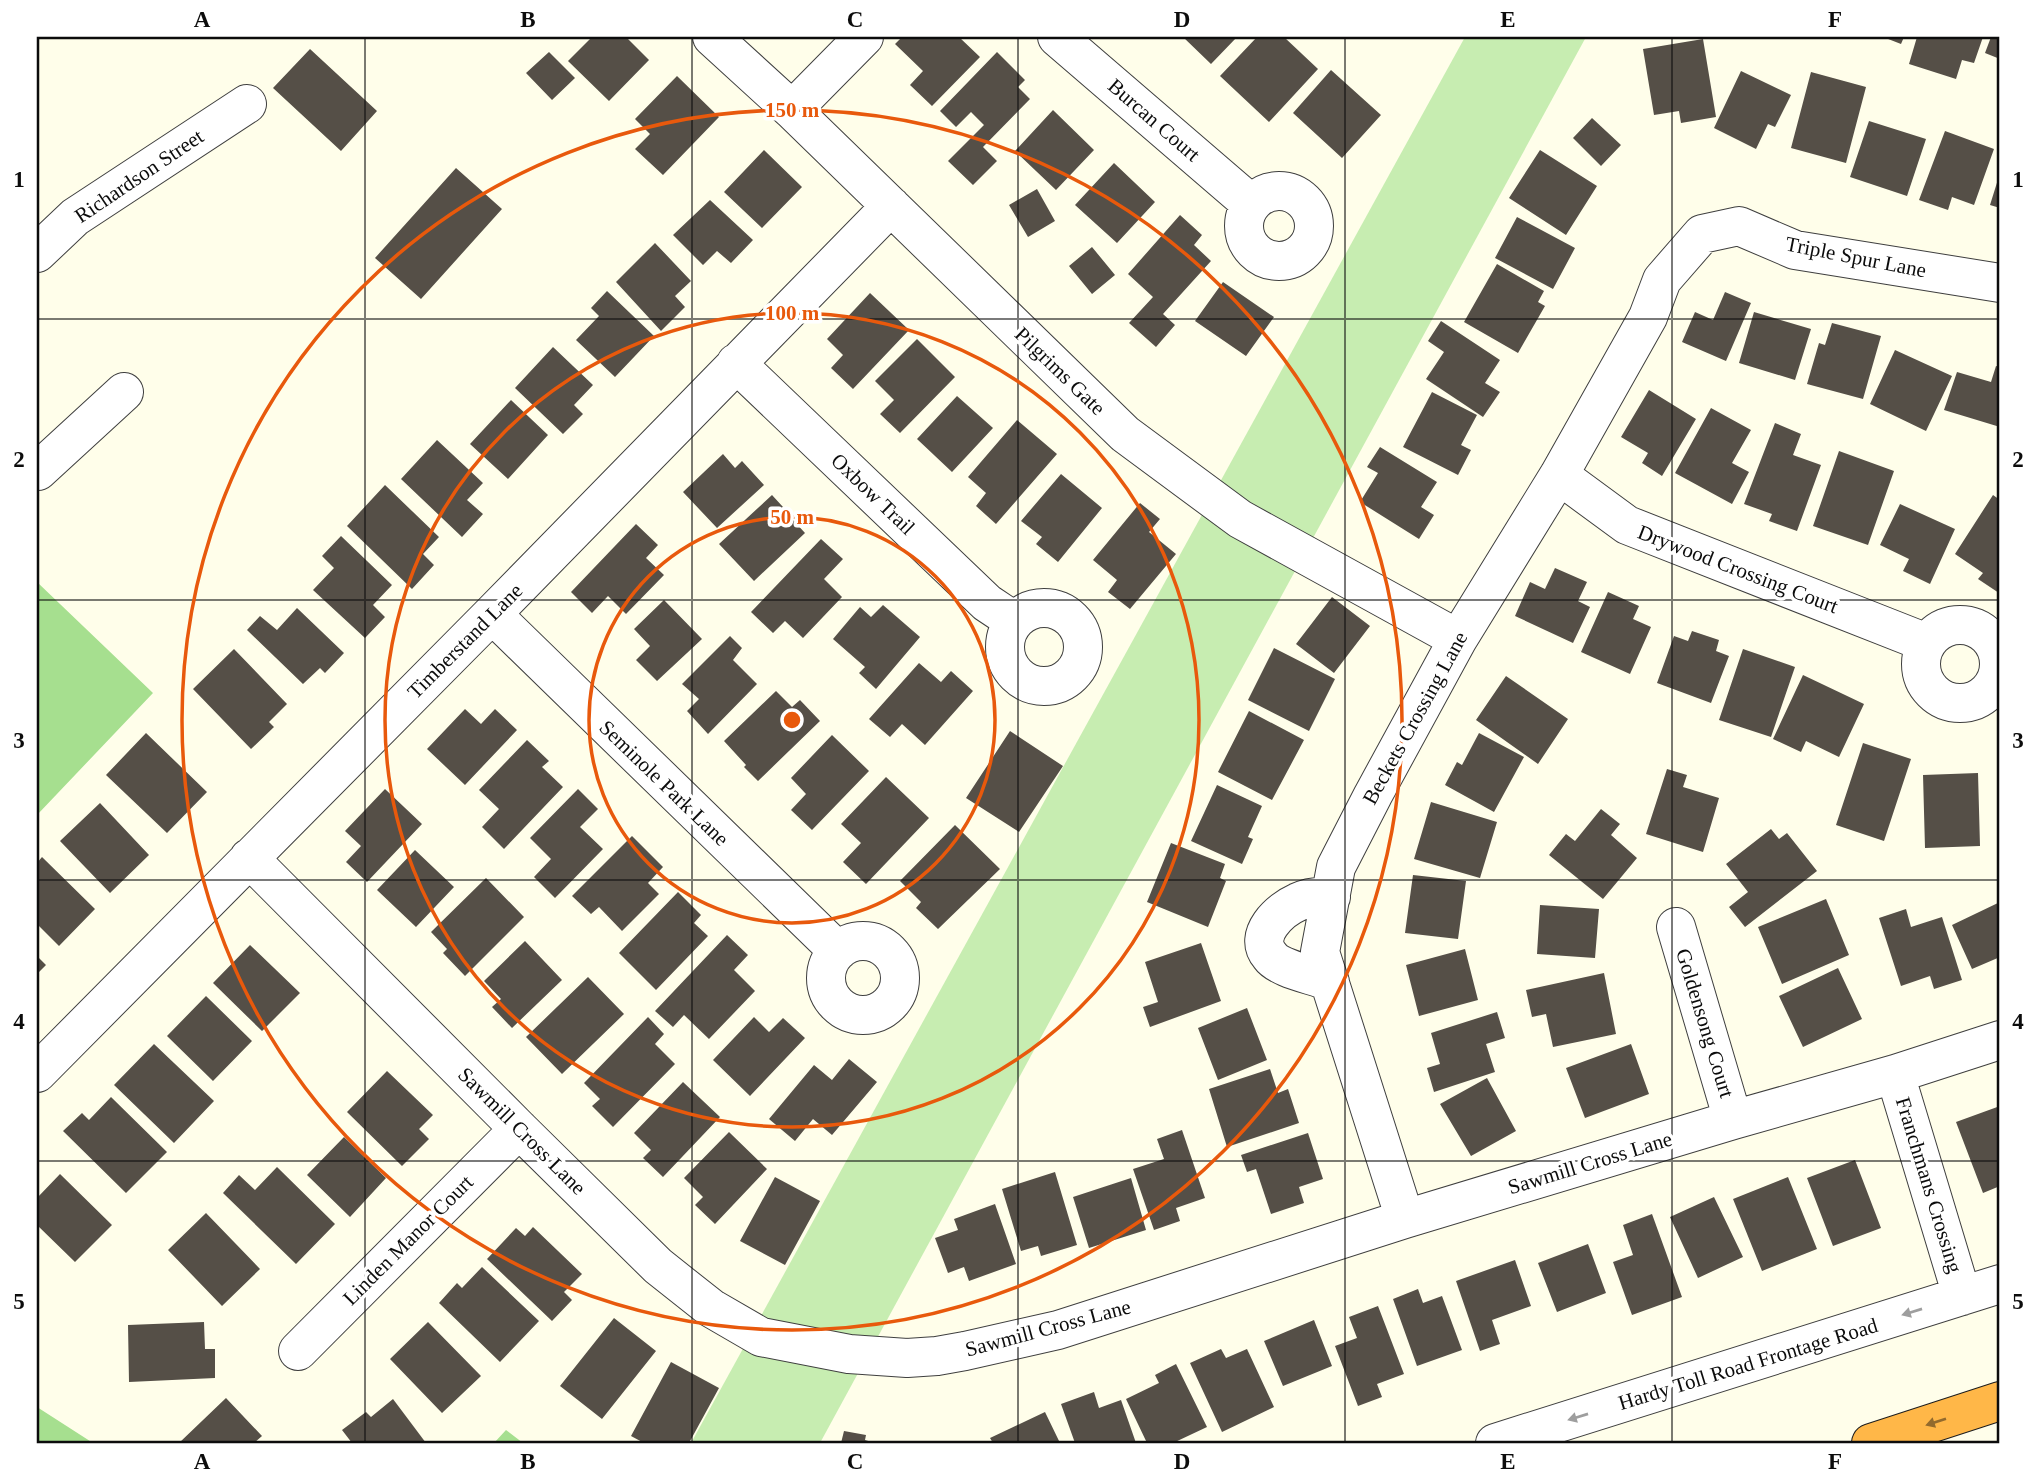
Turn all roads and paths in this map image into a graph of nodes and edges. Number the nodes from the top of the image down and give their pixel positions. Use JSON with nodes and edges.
{"nodes":[{"id":1,"x":712,"y":37,"type":"edge"},
{"id":2,"x":864,"y":37,"type":"edge"},
{"id":3,"x":1057,"y":37,"type":"edge"},
{"id":4,"x":247,"y":104,"type":"dead end"},
{"id":5,"x":792,"y":110,"type":"junction"},
{"id":6,"x":1251,"y":204,"type":"dead end"},
{"id":7,"x":891,"y":206,"type":"junction"},
{"id":8,"x":37,"y":253,"type":"edge"},
{"id":9,"x":1683,"y":256,"type":"joint"},
{"id":10,"x":2000,"y":283,"type":"edge"},
{"id":11,"x":736,"y":363,"type":"junction"},
{"id":12,"x":124,"y":392,"type":"dead end"},
{"id":13,"x":37,"y":470,"type":"edge"},
{"id":14,"x":1559,"y":475,"type":"junction"},
{"id":15,"x":492,"y":614,"type":"junction"},
{"id":16,"x":1014,"y":621,"type":"dead end"},
{"id":17,"x":1458,"y":639,"type":"junction"},
{"id":18,"x":1927,"y":643,"type":"dead end"},
{"id":19,"x":248,"y":858,"type":"junction"},
{"id":20,"x":1331,"y":897,"type":"junction"},
{"id":21,"x":1676,"y":927,"type":"dead end"},
{"id":22,"x":838,"y":951,"type":"dead end"},
{"id":23,"x":1330,"y":982,"type":"junction"},
{"id":24,"x":2000,"y":1040,"type":"edge"},
{"id":25,"x":37,"y":1073,"type":"edge"},
{"id":26,"x":1895,"y":1074,"type":"junction"},
{"id":27,"x":1733,"y":1120,"type":"junction"},
{"id":28,"x":519,"y":1129,"type":"junction"},
{"id":29,"x":1405,"y":1219,"type":"junction"},
{"id":30,"x":2000,"y":1284,"type":"edge"},
{"id":31,"x":1962,"y":1296,"type":"junction"},
{"id":32,"x":298,"y":1351,"type":"dead end"},
{"id":33,"x":2000,"y":1401,"type":"edge"},
{"id":34,"x":1496,"y":1443,"type":"edge"},
{"id":35,"x":1871,"y":1443,"type":"edge"}],
"edges":[{"from":1,"to":5,"type":"street","name":"Pilgrims Gate"},
{"from":2,"to":5,"type":"street"},
{"from":3,"to":6,"type":"street","name":"Burcan Court"},
{"from":4,"to":8,"type":"street","name":"Richardson Street"},
{"from":5,"to":7,"type":"street","name":"Pilgrims Gate"},
{"from":7,"to":11,"type":"street","name":"Timberstand Lane"},
{"from":7,"to":17,"type":"street","name":"Pilgrims Gate"},
{"from":9,"to":10,"type":"street","name":"Triple Spur Lane"},
{"from":9,"to":14,"type":"street","name":"Beckets Crossing Lane"},
{"from":11,"to":15,"type":"street","name":"Timberstand Lane"},
{"from":11,"to":16,"type":"street","name":"Oxbow Trail"},
{"from":12,"to":13,"type":"street"},
{"from":14,"to":17,"type":"street","name":"Beckets Crossing Lane"},
{"from":14,"to":18,"type":"street","name":"Drywood Crossing Court"},
{"from":15,"to":19,"type":"street","name":"Timberstand Lane"},
{"from":15,"to":22,"type":"street","name":"Seminole Park Lane"},
{"from":17,"to":20,"type":"street","name":"Beckets Crossing Lane"},
{"from":19,"to":25,"type":"street","name":"Timberstand Lane"},
{"from":19,"to":28,"type":"street","name":"Sawmill Cross Lane"},
{"from":20,"to":23,"type":"street","name":"Beckets Crossing Lane"},
{"from":20,"to":23,"type":"street"},
{"from":21,"to":27,"type":"street","name":"Goldensong Court"},
{"from":23,"to":29,"type":"street","name":"Beckets Crossing Lane"},
{"from":24,"to":26,"type":"street","name":"Sawmill Cross Lane"},
{"from":26,"to":27,"type":"street","name":"Sawmill Cross Lane"},
{"from":26,"to":31,"type":"street","name":"Franchmans Crossing"},
{"from":27,"to":29,"type":"street","name":"Sawmill Cross Lane"},
{"from":28,"to":29,"type":"street","name":"Sawmill Cross Lane"},
{"from":28,"to":32,"type":"street","name":"Linden Manor Court"},
{"from":30,"to":31,"type":"street","name":"Hardy Toll Road Frontage Road"},
{"from":31,"to":34,"type":"street","name":"Hardy Toll Road Frontage Road","one_way":true},
{"from":33,"to":35,"type":"highway","one_way":true}]}
